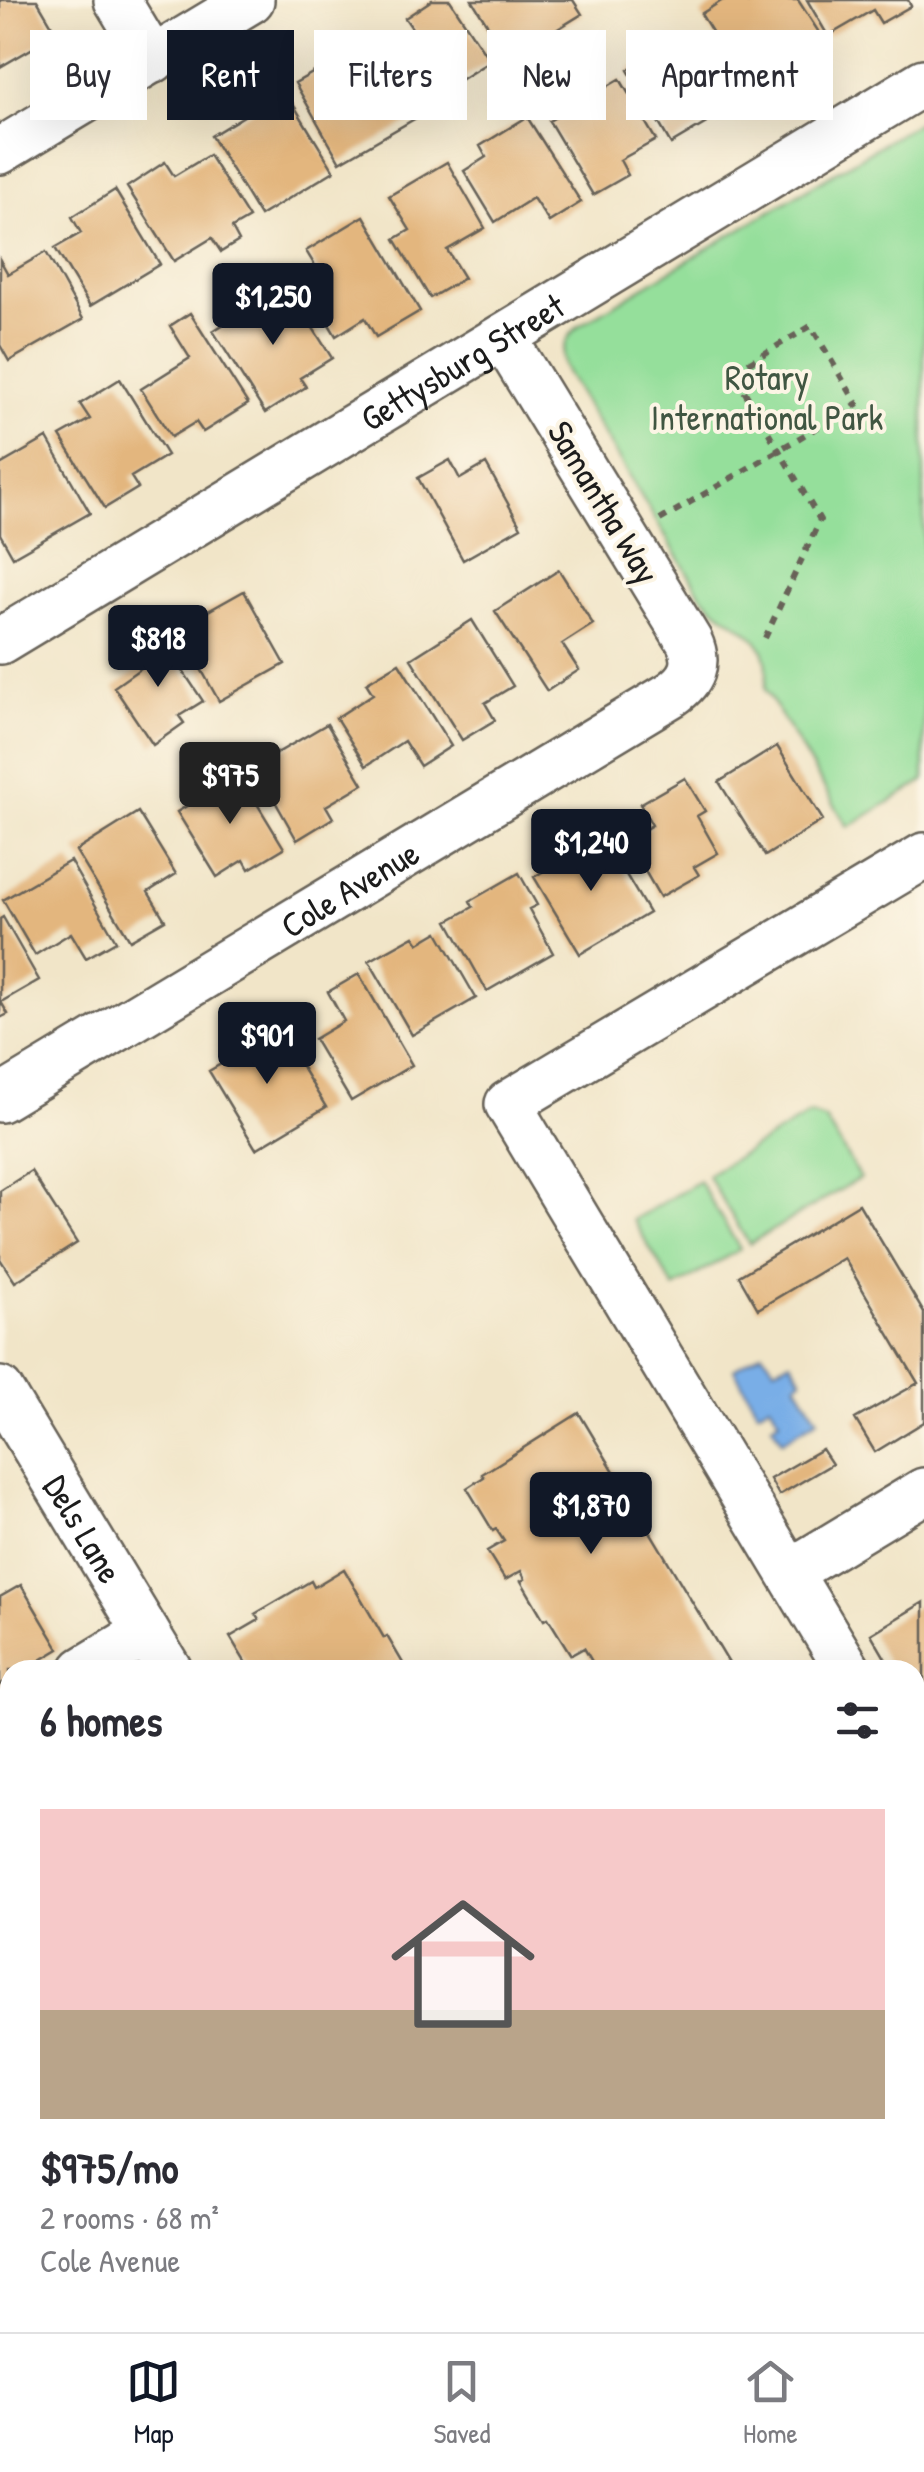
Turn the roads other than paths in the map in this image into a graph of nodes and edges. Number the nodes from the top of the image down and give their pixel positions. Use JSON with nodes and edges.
{"nodes":[{"id":1,"x":117,"y":0,"type":"edge"},
{"id":2,"x":251,"y":0,"type":"edge"},
{"id":3,"x":153,"y":60,"type":"junction"},
{"id":4,"x":924,"y":82,"type":"edge"},
{"id":5,"x":0,"y":151,"type":"edge"},
{"id":6,"x":503,"y":336,"type":"junction"},
{"id":7,"x":0,"y":641,"type":"edge"},
{"id":8,"x":694,"y":670,"type":"joint"},
{"id":9,"x":924,"y":856,"type":"edge"},
{"id":10,"x":0,"y":1099,"type":"edge"},
{"id":11,"x":0,"y":1390,"type":"edge"},
{"id":12,"x":924,"y":1491,"type":"edge"},
{"id":13,"x":790,"y":1572,"type":"junction"},
{"id":14,"x":157,"y":1651,"type":"edge"},
{"id":15,"x":122,"y":1660,"type":"edge"},
{"id":16,"x":842,"y":1660,"type":"edge"}],
"edges":[{"from":1,"to":3,"type":"street"},
{"from":2,"to":3,"type":"street"},
{"from":3,"to":5,"type":"street"},
{"from":4,"to":6,"type":"street","name":"Gettysburg Street"},
{"from":6,"to":7,"type":"street","name":"Gettysburg Street"},
{"from":6,"to":8,"type":"street","name":"Samantha Way"},
{"from":8,"to":10,"type":"street","name":"Cole Avenue"},
{"from":9,"to":13,"type":"street"},
{"from":11,"to":14,"type":"street","name":"Dels Lane"},
{"from":12,"to":13,"type":"street"},
{"from":13,"to":16,"type":"street"},
{"from":14,"to":15,"type":"street"}]}
